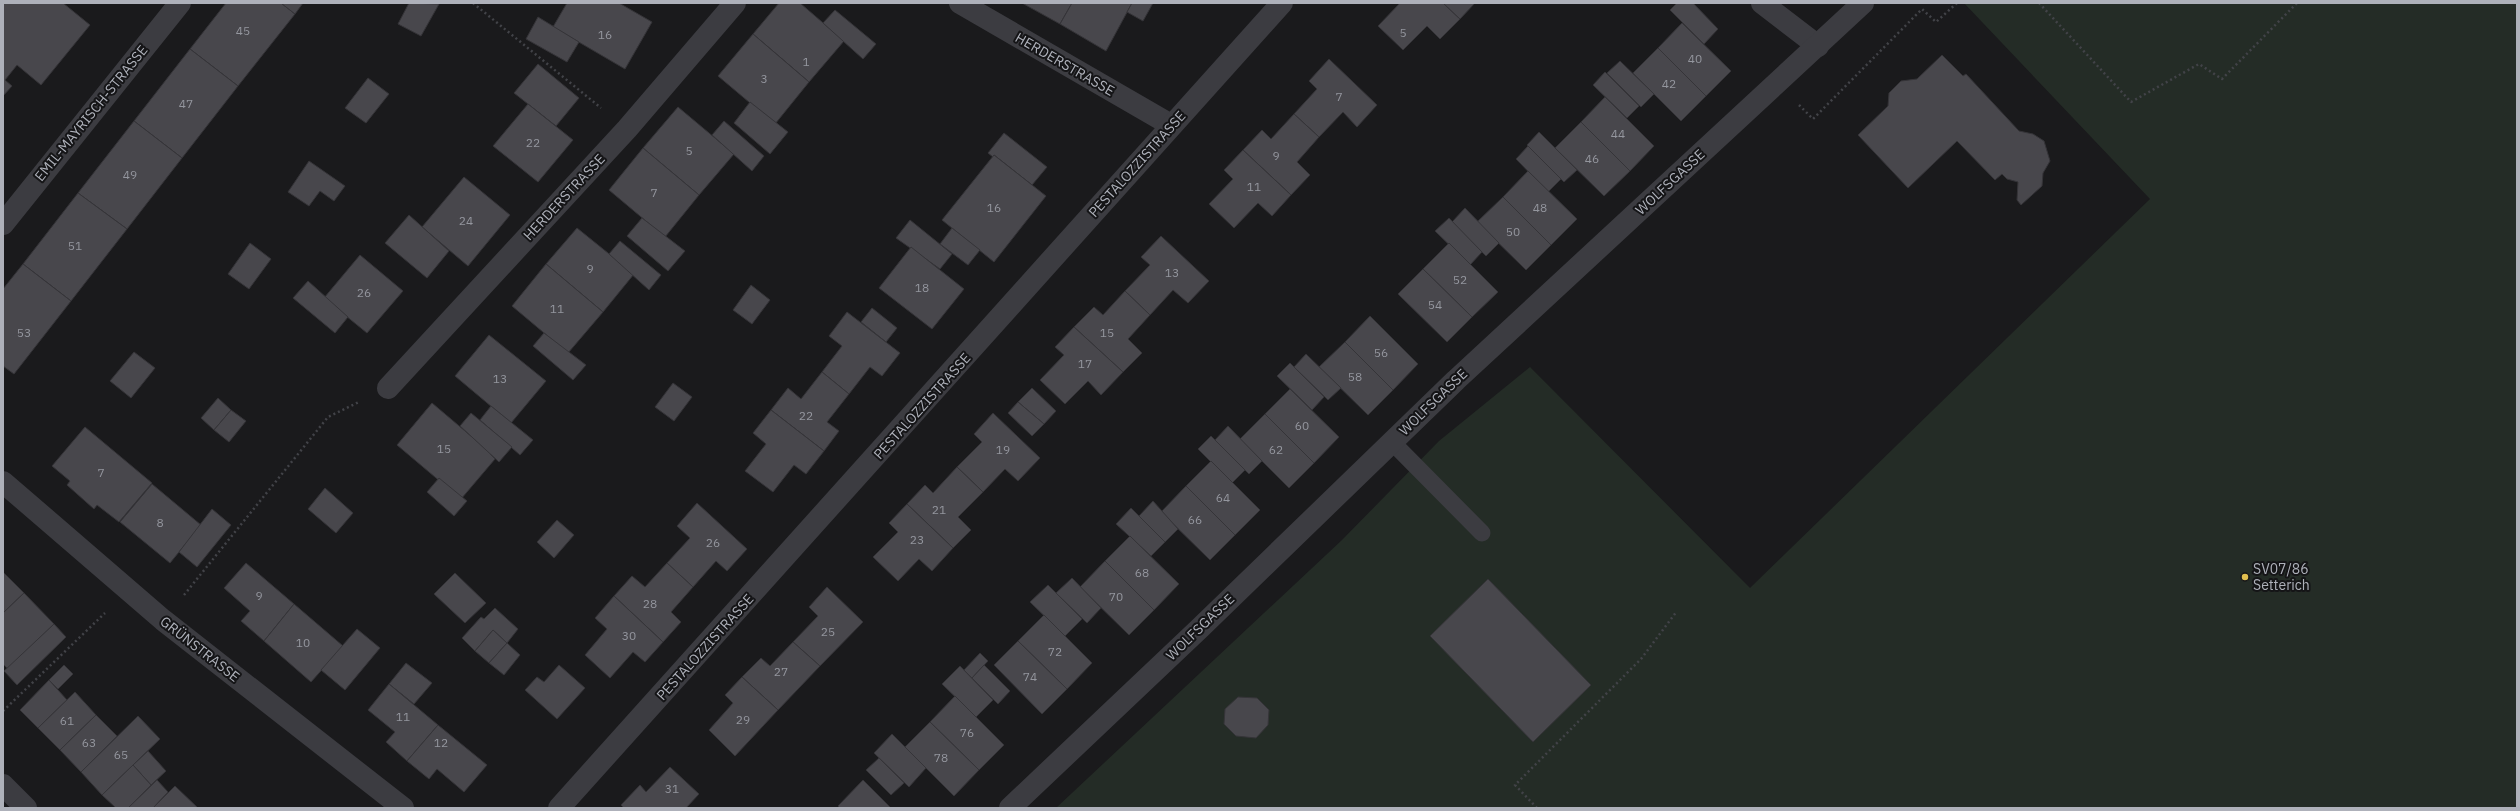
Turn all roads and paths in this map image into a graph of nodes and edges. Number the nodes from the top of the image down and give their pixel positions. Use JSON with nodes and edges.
{"nodes":[{"id":1,"x":180,"y":3,"type":"edge"},
{"id":2,"x":473,"y":3,"type":"edge"},
{"id":3,"x":736,"y":3,"type":"edge"},
{"id":4,"x":960,"y":3,"type":"edge"},
{"id":5,"x":1282,"y":3,"type":"edge"},
{"id":6,"x":1762,"y":3,"type":"edge"},
{"id":7,"x":1863,"y":3,"type":"edge"},
{"id":8,"x":1957,"y":3,"type":"edge"},
{"id":9,"x":2039,"y":3,"type":"edge"},
{"id":10,"x":2297,"y":3,"type":"edge"},
{"id":11,"x":1818,"y":46,"type":"junction"},
{"id":12,"x":1776,"y":84,"type":"junction"},
{"id":13,"x":1171,"y":126,"type":"junction"},
{"id":14,"x":627,"y":129,"type":"junction"},
{"id":15,"x":3,"y":224,"type":"edge"},
{"id":16,"x":388,"y":388,"type":"joint"},
{"id":17,"x":1391,"y":441,"type":"junction"},
{"id":18,"x":3,"y":482,"type":"edge"},
{"id":19,"x":1482,"y":533,"type":"dead end"},
{"id":20,"x":129,"y":589,"type":"junction"},
{"id":21,"x":1677,"y":611,"type":"dead end"},
{"id":22,"x":163,"y":620,"type":"junction"},
{"id":23,"x":3,"y":711,"type":"edge"},
{"id":24,"x":3,"y":785,"type":"edge"},
{"id":25,"x":26,"y":808,"type":"edge"},
{"id":26,"x":403,"y":808,"type":"edge"},
{"id":27,"x":559,"y":808,"type":"edge"},
{"id":28,"x":1010,"y":808,"type":"edge"},
{"id":29,"x":1537,"y":808,"type":"edge"}],
"edges":[{"from":1,"to":15,"type":"street","name":"EMIL-MAYRISCH-STRASSE"},
{"from":2,"to":14,"type":"path"},
{"from":3,"to":14,"type":"street","name":"HERDERSTRASSE"},
{"from":4,"to":13,"type":"street","name":"HERDERSTRASSE"},
{"from":5,"to":13,"type":"street","name":"PESTALOZZISTRASSE"},
{"from":6,"to":11,"type":"street"},
{"from":7,"to":11,"type":"street","name":"WOLFSGASSE"},
{"from":8,"to":12,"type":"path"},
{"from":9,"to":10,"type":"path"},
{"from":11,"to":12,"type":"street","name":"WOLFSGASSE"},
{"from":12,"to":17,"type":"street","name":"WOLFSGASSE"},
{"from":13,"to":27,"type":"street","name":"PESTALOZZISTRASSE"},
{"from":14,"to":16,"type":"street","name":"HERDERSTRASSE"},
{"from":16,"to":22,"type":"path"},
{"from":17,"to":19,"type":"lane"},
{"from":17,"to":28,"type":"street","name":"WOLFSGASSE"},
{"from":18,"to":20,"type":"street","name":"GRÜNSTRASSE"},
{"from":20,"to":22,"type":"street","name":"GRÜNSTRASSE"},
{"from":20,"to":23,"type":"path"},
{"from":21,"to":29,"type":"path"},
{"from":22,"to":26,"type":"street","name":"GRÜNSTRASSE"},
{"from":24,"to":25,"type":"street"}]}
